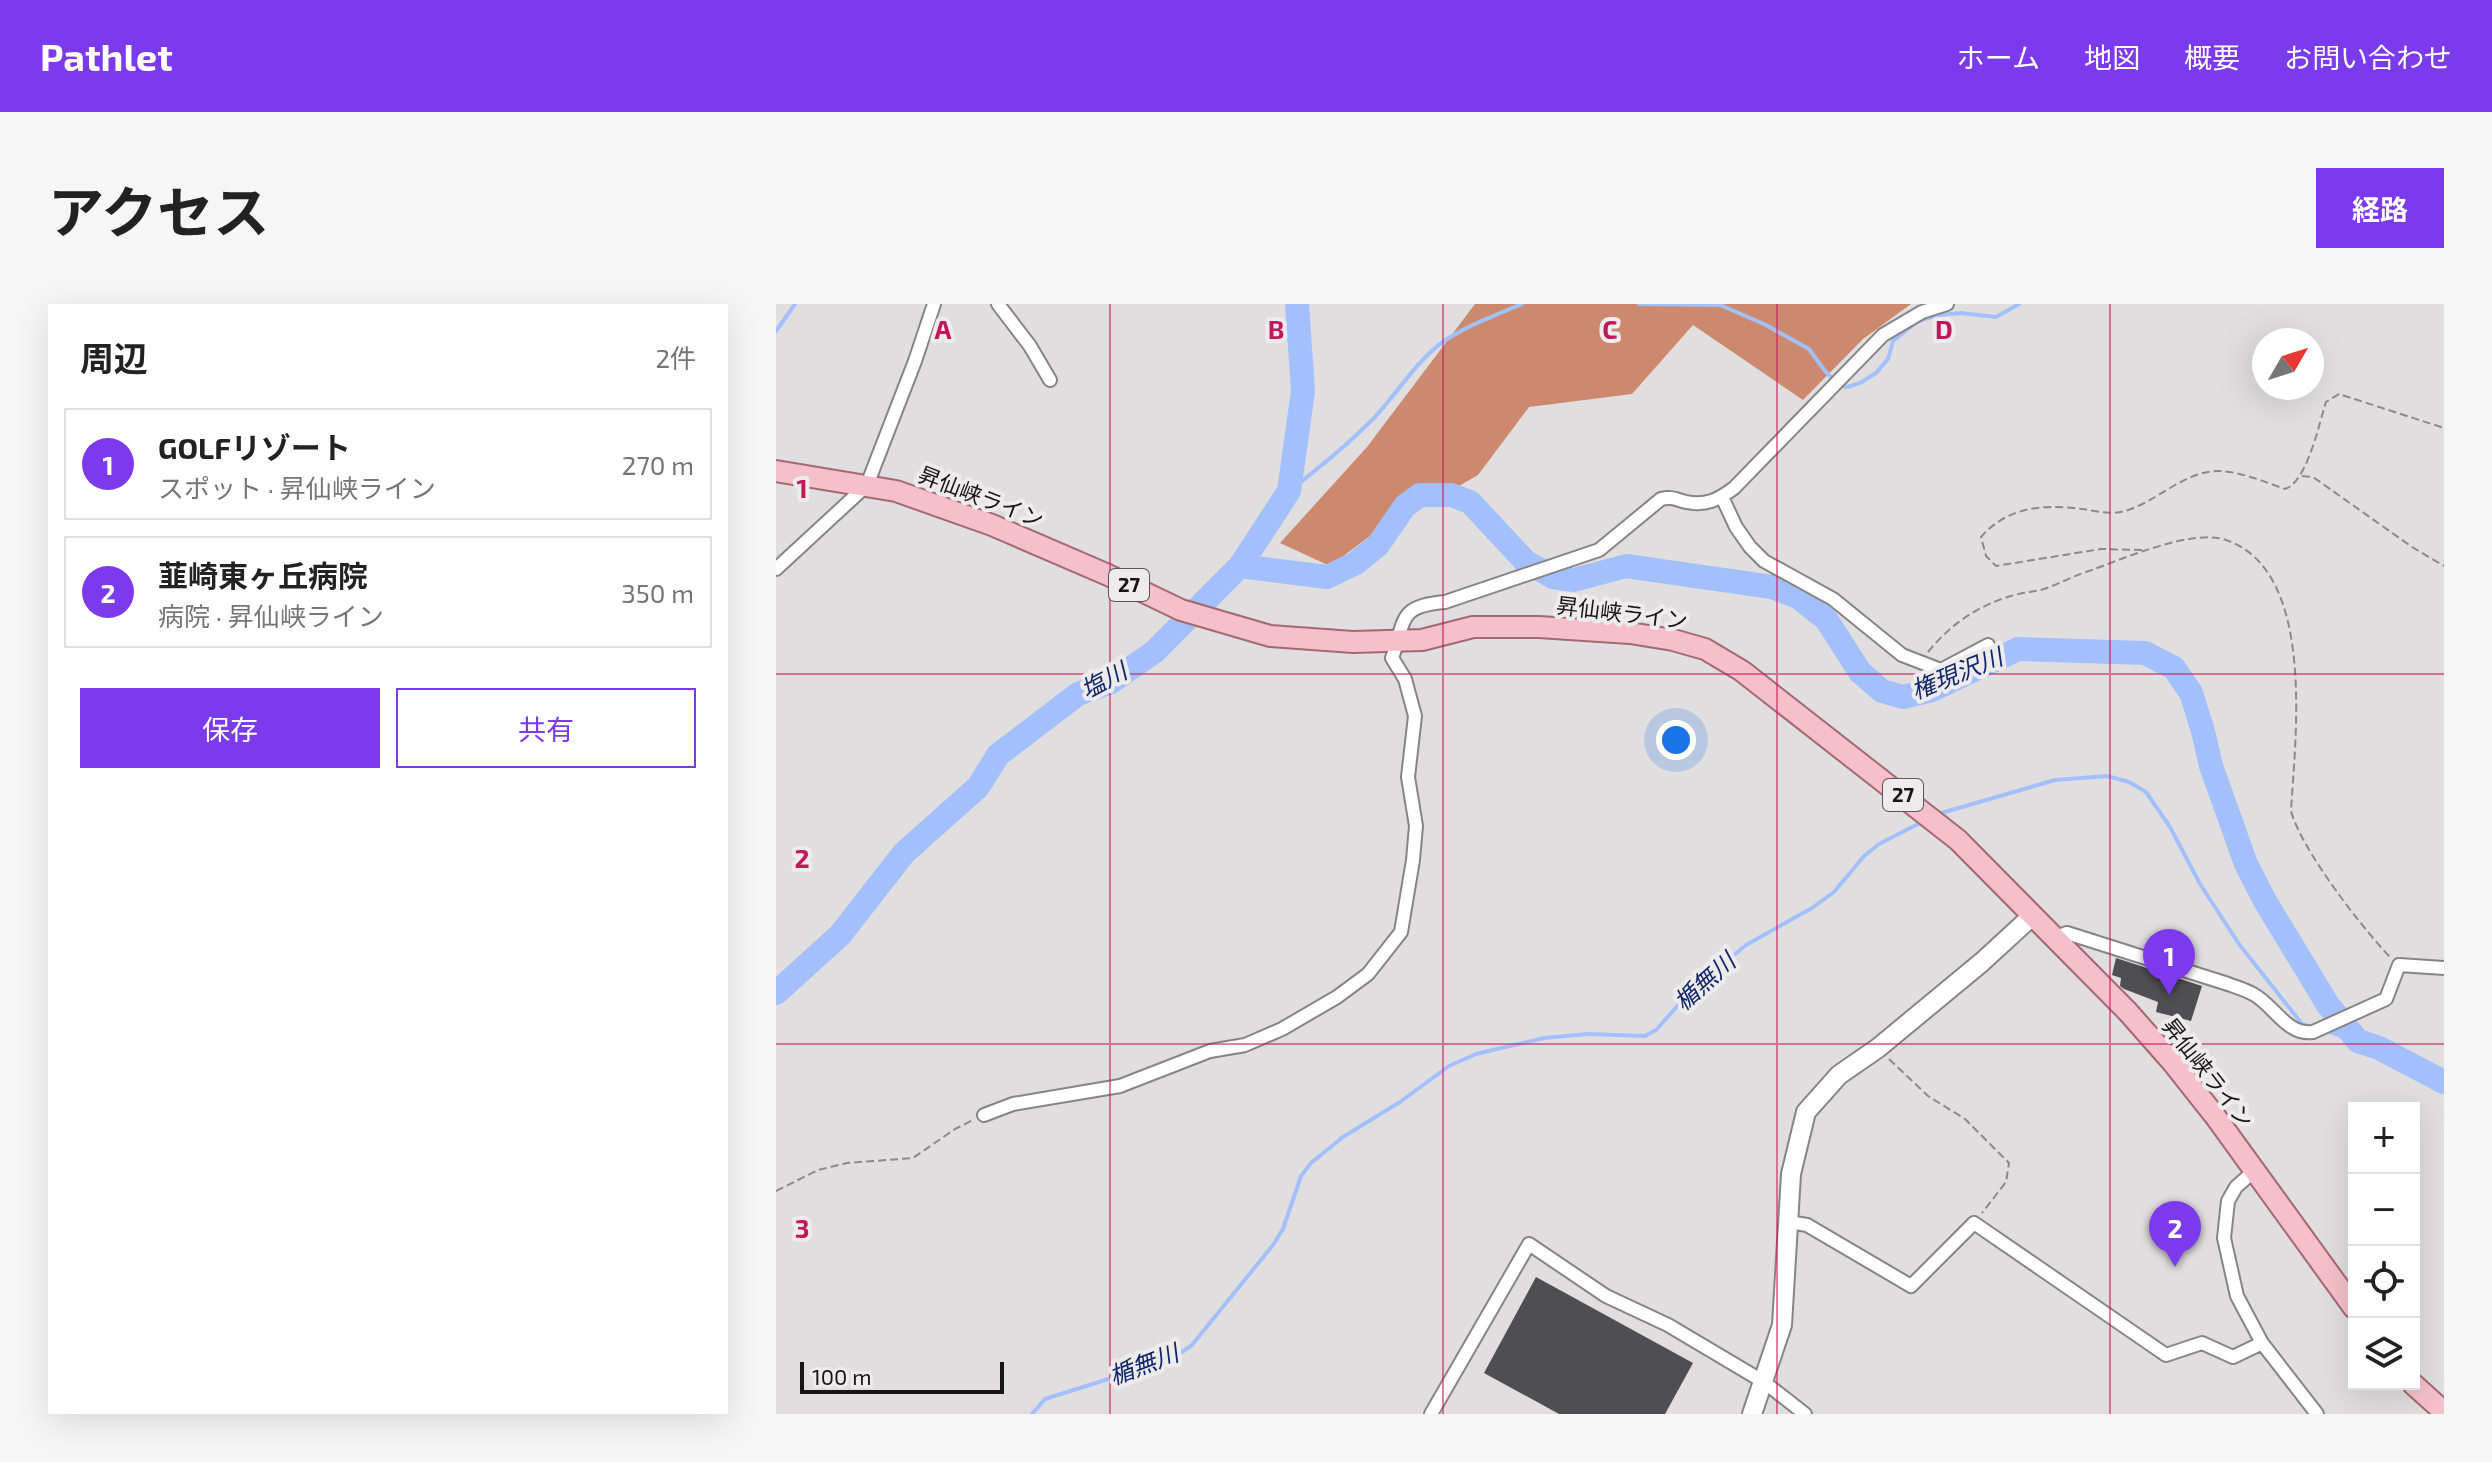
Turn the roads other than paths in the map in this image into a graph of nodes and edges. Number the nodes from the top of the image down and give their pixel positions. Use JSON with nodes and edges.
{"nodes":[{"id":1,"x":934,"y":304,"type":"edge"},
{"id":2,"x":998,"y":304,"type":"edge"},
{"id":3,"x":1947,"y":304,"type":"edge"},
{"id":4,"x":1050,"y":380,"type":"dead end"},
{"id":5,"x":776,"y":471,"type":"edge"},
{"id":6,"x":867,"y":485,"type":"junction"},
{"id":7,"x":1722,"y":497,"type":"junction"},
{"id":8,"x":776,"y":569,"type":"edge"},
{"id":9,"x":1399,"y":640,"type":"junction"},
{"id":10,"x":1988,"y":645,"type":"dead end"},
{"id":11,"x":2032,"y":916,"type":"junction"},
{"id":12,"x":2056,"y":937,"type":"junction"},
{"id":13,"x":2444,"y":968,"type":"edge"},
{"id":14,"x":984,"y":1115,"type":"road end"},
{"id":15,"x":2254,"y":1171,"type":"junction"},
{"id":16,"x":1789,"y":1222,"type":"junction"},
{"id":17,"x":2348,"y":1300,"type":"edge"},
{"id":18,"x":2262,"y":1343,"type":"junction"},
{"id":19,"x":1764,"y":1382,"type":"junction"},
{"id":20,"x":2420,"y":1390,"type":"edge"},
{"id":21,"x":2444,"y":1412,"type":"edge"},
{"id":22,"x":1431,"y":1414,"type":"edge"},
{"id":23,"x":1752,"y":1414,"type":"edge"},
{"id":24,"x":1805,"y":1414,"type":"edge"},
{"id":25,"x":2317,"y":1414,"type":"edge"}],
"edges":[{"from":1,"to":6,"type":"street"},
{"from":2,"to":4,"type":"street"},
{"from":3,"to":7,"type":"street"},
{"from":5,"to":6,"type":"main road","name":"昇仙峡ライン","number":"27"},
{"from":6,"to":8,"type":"street"},
{"from":6,"to":9,"type":"main road","name":"昇仙峡ライン","number":"27"},
{"from":7,"to":9,"type":"street"},
{"from":7,"to":10,"type":"street"},
{"from":9,"to":11,"type":"main road","name":"昇仙峡ライン","number":"27"},
{"from":9,"to":14,"type":"street"},
{"from":11,"to":12,"type":"main road","name":"昇仙峡ライン","number":"27"},
{"from":11,"to":16,"type":"street"},
{"from":12,"to":13,"type":"street"},
{"from":12,"to":15,"type":"main road","name":"昇仙峡ライン","number":"27"},
{"from":15,"to":17,"type":"main road","name":"昇仙峡ライン","number":"27"},
{"from":15,"to":18,"type":"street"},
{"from":16,"to":18,"type":"street"},
{"from":16,"to":19,"type":"street"},
{"from":18,"to":25,"type":"street"},
{"from":19,"to":22,"type":"street"},
{"from":19,"to":23,"type":"street"},
{"from":19,"to":24,"type":"street"},
{"from":20,"to":21,"type":"main road"}]}
